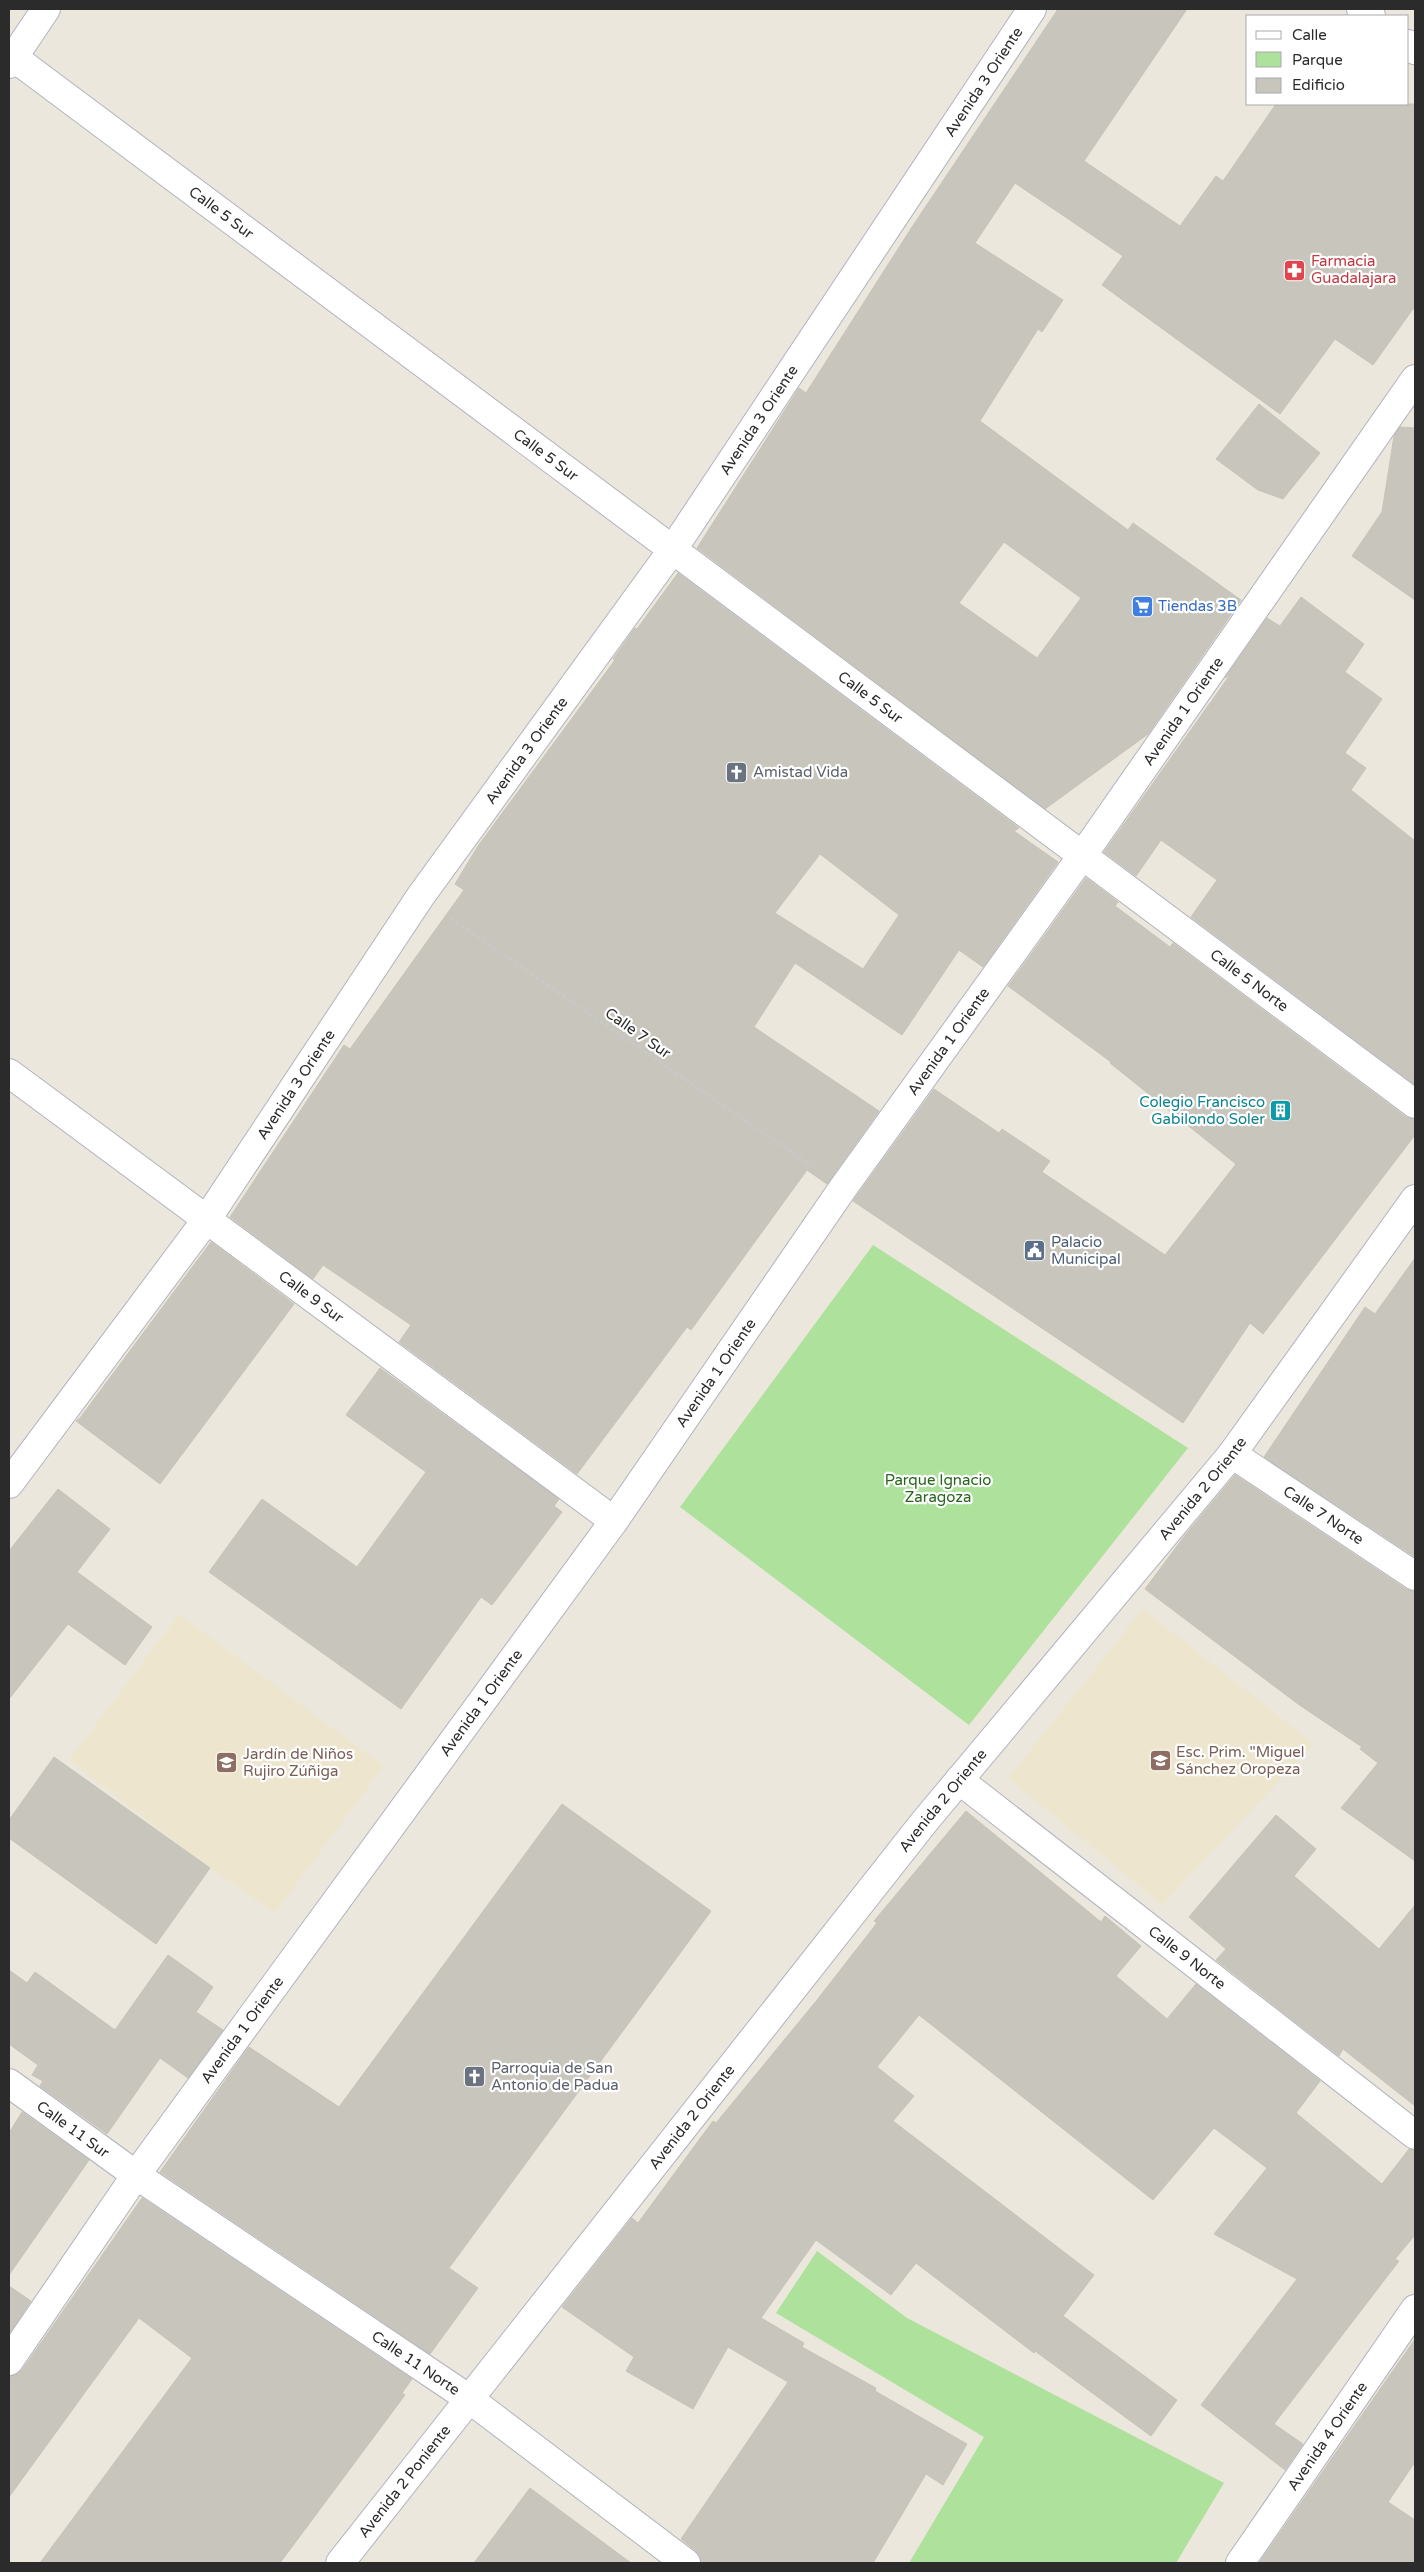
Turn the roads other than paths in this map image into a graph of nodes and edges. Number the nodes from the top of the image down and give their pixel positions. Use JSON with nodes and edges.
{"nodes":[{"id":1,"x":46,"y":9,"type":"edge"},
{"id":2,"x":1032,"y":9,"type":"edge"},
{"id":3,"x":10,"y":59,"type":"edge"},
{"id":4,"x":1415,"y":379,"type":"edge"},
{"id":5,"x":673,"y":548,"type":"junction"},
{"id":6,"x":1082,"y":856,"type":"junction"},
{"id":7,"x":9,"y":1074,"type":"edge"},
{"id":8,"x":1415,"y":1104,"type":"edge"},
{"id":9,"x":1415,"y":1199,"type":"edge"},
{"id":10,"x":207,"y":1219,"type":"junction"},
{"id":11,"x":1232,"y":1454,"type":"junction"},
{"id":12,"x":9,"y":1484,"type":"edge"},
{"id":13,"x":614,"y":1521,"type":"junction"},
{"id":14,"x":1415,"y":1576,"type":"edge"},
{"id":15,"x":959,"y":1780,"type":"junction"},
{"id":16,"x":9,"y":2083,"type":"edge"},
{"id":17,"x":1415,"y":2135,"type":"edge"},
{"id":18,"x":136,"y":2175,"type":"junction"},
{"id":19,"x":1415,"y":2309,"type":"edge"},
{"id":20,"x":9,"y":2361,"type":"edge"},
{"id":21,"x":468,"y":2398,"type":"junction"},
{"id":22,"x":340,"y":2563,"type":"edge"},
{"id":23,"x":686,"y":2563,"type":"edge"},
{"id":24,"x":1240,"y":2563,"type":"edge"}],
"edges":[{"from":1,"to":3,"type":"street"},
{"from":2,"to":5,"type":"street","name":"Avenida 3 Oriente"},
{"from":3,"to":5,"type":"street","name":"Calle 5 Sur"},
{"from":4,"to":6,"type":"street","name":"Avenida 1 Oriente"},
{"from":5,"to":6,"type":"street","name":"Calle 5 Sur"},
{"from":5,"to":10,"type":"street","name":"Avenida 3 Oriente"},
{"from":6,"to":8,"type":"street","name":"Calle 5 Norte"},
{"from":6,"to":13,"type":"street","name":"Avenida 1 Oriente"},
{"from":7,"to":10,"type":"street","name":"Calle 9 Sur"},
{"from":9,"to":11,"type":"street","name":"Avenida 2 Oriente"},
{"from":10,"to":12,"type":"street","name":"Avenida 3 Oriente"},
{"from":10,"to":13,"type":"street","name":"Calle 9 Sur"},
{"from":11,"to":14,"type":"street","name":"Calle 7 Norte"},
{"from":11,"to":15,"type":"street","name":"Avenida 2 Oriente"},
{"from":13,"to":18,"type":"street","name":"Avenida 1 Oriente"},
{"from":15,"to":17,"type":"street","name":"Calle 9 Norte"},
{"from":15,"to":21,"type":"street","name":"Avenida 2 Oriente"},
{"from":16,"to":18,"type":"street","name":"Calle 11 Sur"},
{"from":18,"to":20,"type":"street","name":"Avenida 1 Oriente"},
{"from":18,"to":21,"type":"street","name":"Calle 11 Norte"},
{"from":19,"to":24,"type":"street","name":"Avenida 4 Oriente"},
{"from":21,"to":22,"type":"street","name":"Avenida 2 Poniente"},
{"from":21,"to":23,"type":"street","name":"Calle 11 Norte"}]}
